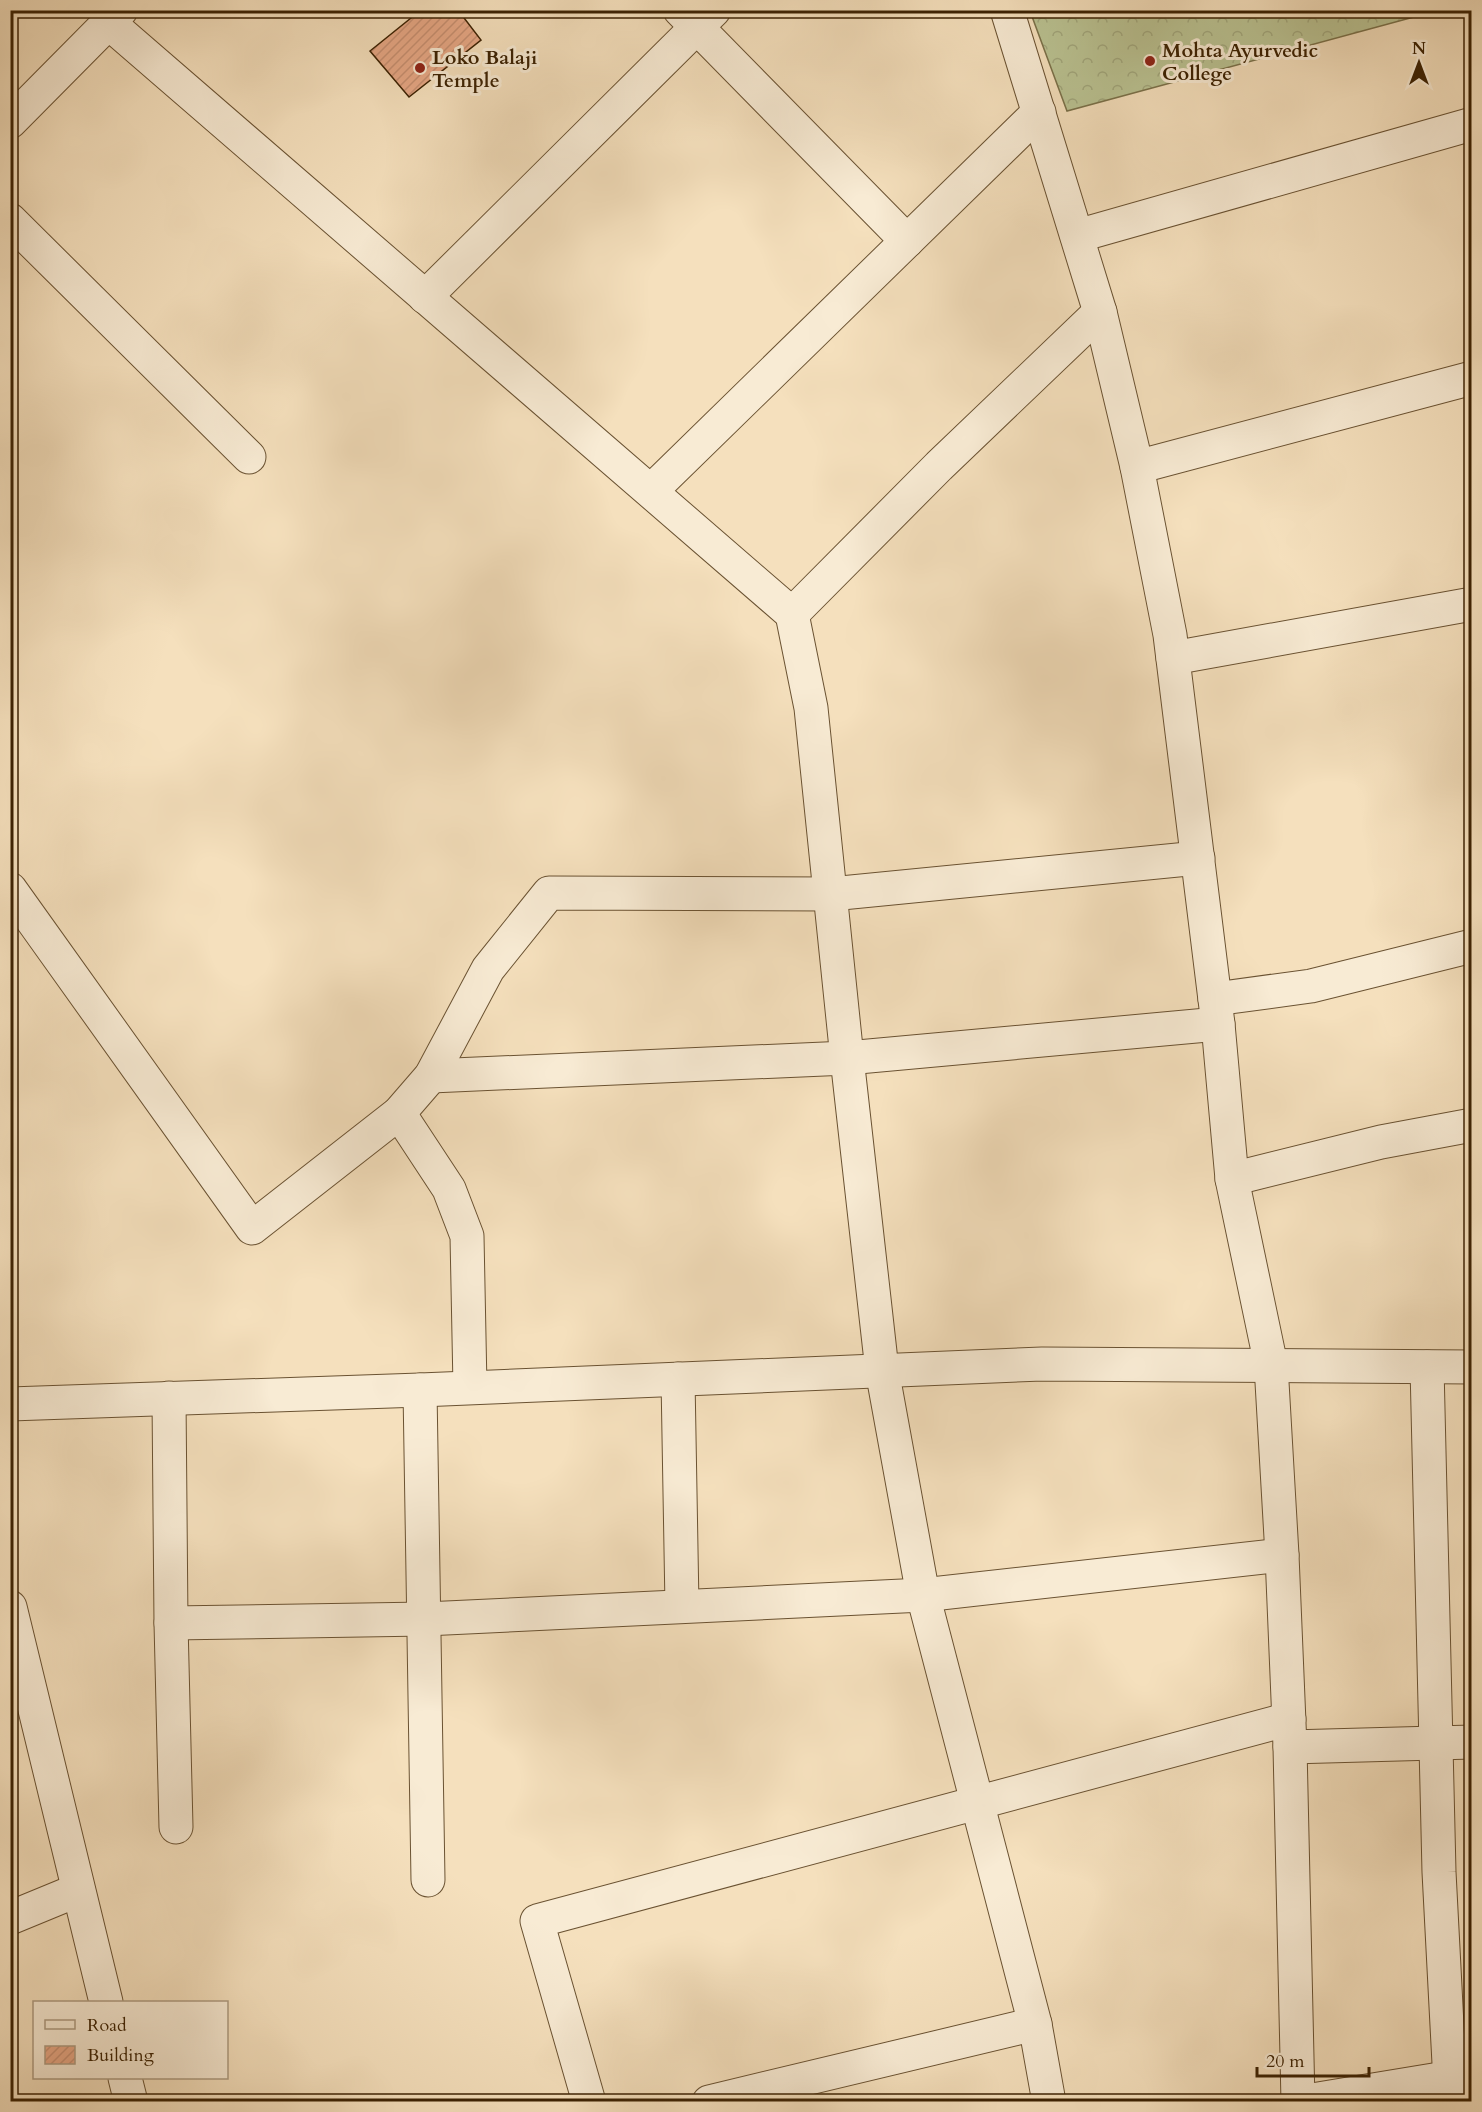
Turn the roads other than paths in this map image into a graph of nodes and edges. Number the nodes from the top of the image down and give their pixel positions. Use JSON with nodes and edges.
{"nodes":[{"id":1,"x":1007,"y":10,"type":"edge"},
{"id":2,"x":697,"y":16,"type":"edge"},
{"id":3,"x":115,"y":17,"type":"edge"},
{"id":4,"x":1039,"y":112,"type":"junction"},
{"id":5,"x":10,"y":122,"type":"edge"},
{"id":6,"x":1472,"y":124,"type":"edge"},
{"id":7,"x":10,"y":220,"type":"edge"},
{"id":8,"x":1077,"y":236,"type":"junction"},
{"id":9,"x":907,"y":241,"type":"junction"},
{"id":10,"x":425,"y":297,"type":"junction"},
{"id":11,"x":1100,"y":312,"type":"junction"},
{"id":12,"x":1472,"y":378,"type":"edge"},
{"id":13,"x":249,"y":457,"type":"dead end"},
{"id":14,"x":1137,"y":466,"type":"junction"},
{"id":15,"x":651,"y":491,"type":"junction"},
{"id":16,"x":1472,"y":604,"type":"edge"},
{"id":17,"x":792,"y":614,"type":"junction"},
{"id":18,"x":1173,"y":658,"type":"junction"},
{"id":19,"x":1198,"y":858,"type":"junction"},
{"id":20,"x":10,"y":889,"type":"edge"},
{"id":21,"x":831,"y":894,"type":"junction"},
{"id":22,"x":1472,"y":946,"type":"edge"},
{"id":23,"x":1216,"y":1011,"type":"junction"},
{"id":24,"x":847,"y":1058,"type":"junction"},
{"id":25,"x":431,"y":1076,"type":"junction"},
{"id":26,"x":399,"y":1113,"type":"junction"},
{"id":27,"x":1472,"y":1125,"type":"edge"},
{"id":28,"x":1232,"y":1179,"type":"junction"},
{"id":29,"x":1271,"y":1365,"type":"junction"},
{"id":30,"x":1427,"y":1367,"type":"junction"},
{"id":31,"x":1472,"y":1367,"type":"edge"},
{"id":32,"x":882,"y":1370,"type":"junction"},
{"id":33,"x":678,"y":1379,"type":"junction"},
{"id":34,"x":470,"y":1387,"type":"junction"},
{"id":35,"x":420,"y":1390,"type":"junction"},
{"id":36,"x":169,"y":1398,"type":"junction"},
{"id":37,"x":10,"y":1404,"type":"edge"},
{"id":38,"x":1282,"y":1555,"type":"junction"},
{"id":39,"x":923,"y":1594,"type":"junction"},
{"id":40,"x":682,"y":1606,"type":"junction"},
{"id":41,"x":10,"y":1607,"type":"edge"},
{"id":42,"x":425,"y":1619,"type":"junction"},
{"id":43,"x":171,"y":1623,"type":"junction"},
{"id":44,"x":1290,"y":1733,"type":"junction"},
{"id":45,"x":1472,"y":1742,"type":"edge"},
{"id":46,"x":1436,"y":1743,"type":"junction"},
{"id":47,"x":978,"y":1804,"type":"junction"},
{"id":48,"x":176,"y":1827,"type":"dead end"},
{"id":49,"x":428,"y":1880,"type":"dead end"},
{"id":50,"x":78,"y":1890,"type":"junction"},
{"id":51,"x":10,"y":1918,"type":"edge"},
{"id":52,"x":106,"y":2001,"type":"edge"},
{"id":53,"x":1035,"y":2024,"type":"junction"},
{"id":54,"x":125,"y":2079,"type":"edge"},
{"id":55,"x":1458,"y":2084,"type":"edge"},
{"id":56,"x":131,"y":2102,"type":"edge"},
{"id":57,"x":589,"y":2102,"type":"edge"},
{"id":58,"x":709,"y":2102,"type":"edge"},
{"id":59,"x":1049,"y":2102,"type":"edge"},
{"id":60,"x":1299,"y":2102,"type":"edge"}],
"edges":[{"from":1,"to":4,"type":"street"},
{"from":2,"to":9,"type":"street"},
{"from":2,"to":10,"type":"street"},
{"from":3,"to":5,"type":"street"},
{"from":3,"to":10,"type":"street"},
{"from":4,"to":8,"type":"street"},
{"from":4,"to":9,"type":"street"},
{"from":6,"to":8,"type":"street"},
{"from":7,"to":13,"type":"street"},
{"from":8,"to":11,"type":"street"},
{"from":9,"to":15,"type":"street"},
{"from":10,"to":15,"type":"street"},
{"from":11,"to":14,"type":"street"},
{"from":11,"to":17,"type":"street"},
{"from":12,"to":14,"type":"street"},
{"from":14,"to":18,"type":"street"},
{"from":15,"to":17,"type":"street"},
{"from":16,"to":18,"type":"street"},
{"from":17,"to":21,"type":"street"},
{"from":18,"to":19,"type":"street"},
{"from":19,"to":21,"type":"street"},
{"from":19,"to":23,"type":"street"},
{"from":20,"to":26,"type":"street"},
{"from":21,"to":24,"type":"street"},
{"from":21,"to":25,"type":"street"},
{"from":22,"to":23,"type":"street"},
{"from":23,"to":24,"type":"street"},
{"from":23,"to":28,"type":"street"},
{"from":24,"to":25,"type":"street"},
{"from":24,"to":32,"type":"street"},
{"from":25,"to":26,"type":"street"},
{"from":26,"to":34,"type":"street"},
{"from":27,"to":28,"type":"street"},
{"from":28,"to":29,"type":"street"},
{"from":29,"to":30,"type":"street"},
{"from":29,"to":32,"type":"street"},
{"from":29,"to":38,"type":"street"},
{"from":30,"to":31,"type":"street"},
{"from":30,"to":46,"type":"street"},
{"from":32,"to":33,"type":"street"},
{"from":32,"to":39,"type":"street"},
{"from":33,"to":34,"type":"street"},
{"from":33,"to":40,"type":"street"},
{"from":34,"to":35,"type":"street"},
{"from":35,"to":36,"type":"street"},
{"from":35,"to":42,"type":"street"},
{"from":36,"to":37,"type":"street"},
{"from":36,"to":43,"type":"street"},
{"from":38,"to":39,"type":"street"},
{"from":38,"to":44,"type":"street"},
{"from":39,"to":40,"type":"street"},
{"from":39,"to":47,"type":"street"},
{"from":40,"to":42,"type":"street"},
{"from":41,"to":50,"type":"street"},
{"from":42,"to":43,"type":"street"},
{"from":42,"to":49,"type":"street"},
{"from":43,"to":48,"type":"street"},
{"from":44,"to":46,"type":"street"},
{"from":44,"to":47,"type":"street"},
{"from":44,"to":60,"type":"street"},
{"from":45,"to":46,"type":"street"},
{"from":46,"to":55,"type":"street"},
{"from":47,"to":53,"type":"street"},
{"from":47,"to":57,"type":"street"},
{"from":50,"to":51,"type":"street"},
{"from":50,"to":52,"type":"street"},
{"from":53,"to":58,"type":"street"},
{"from":53,"to":59,"type":"street"},
{"from":54,"to":56,"type":"street"},
{"from":55,"to":60,"type":"street"}]}
